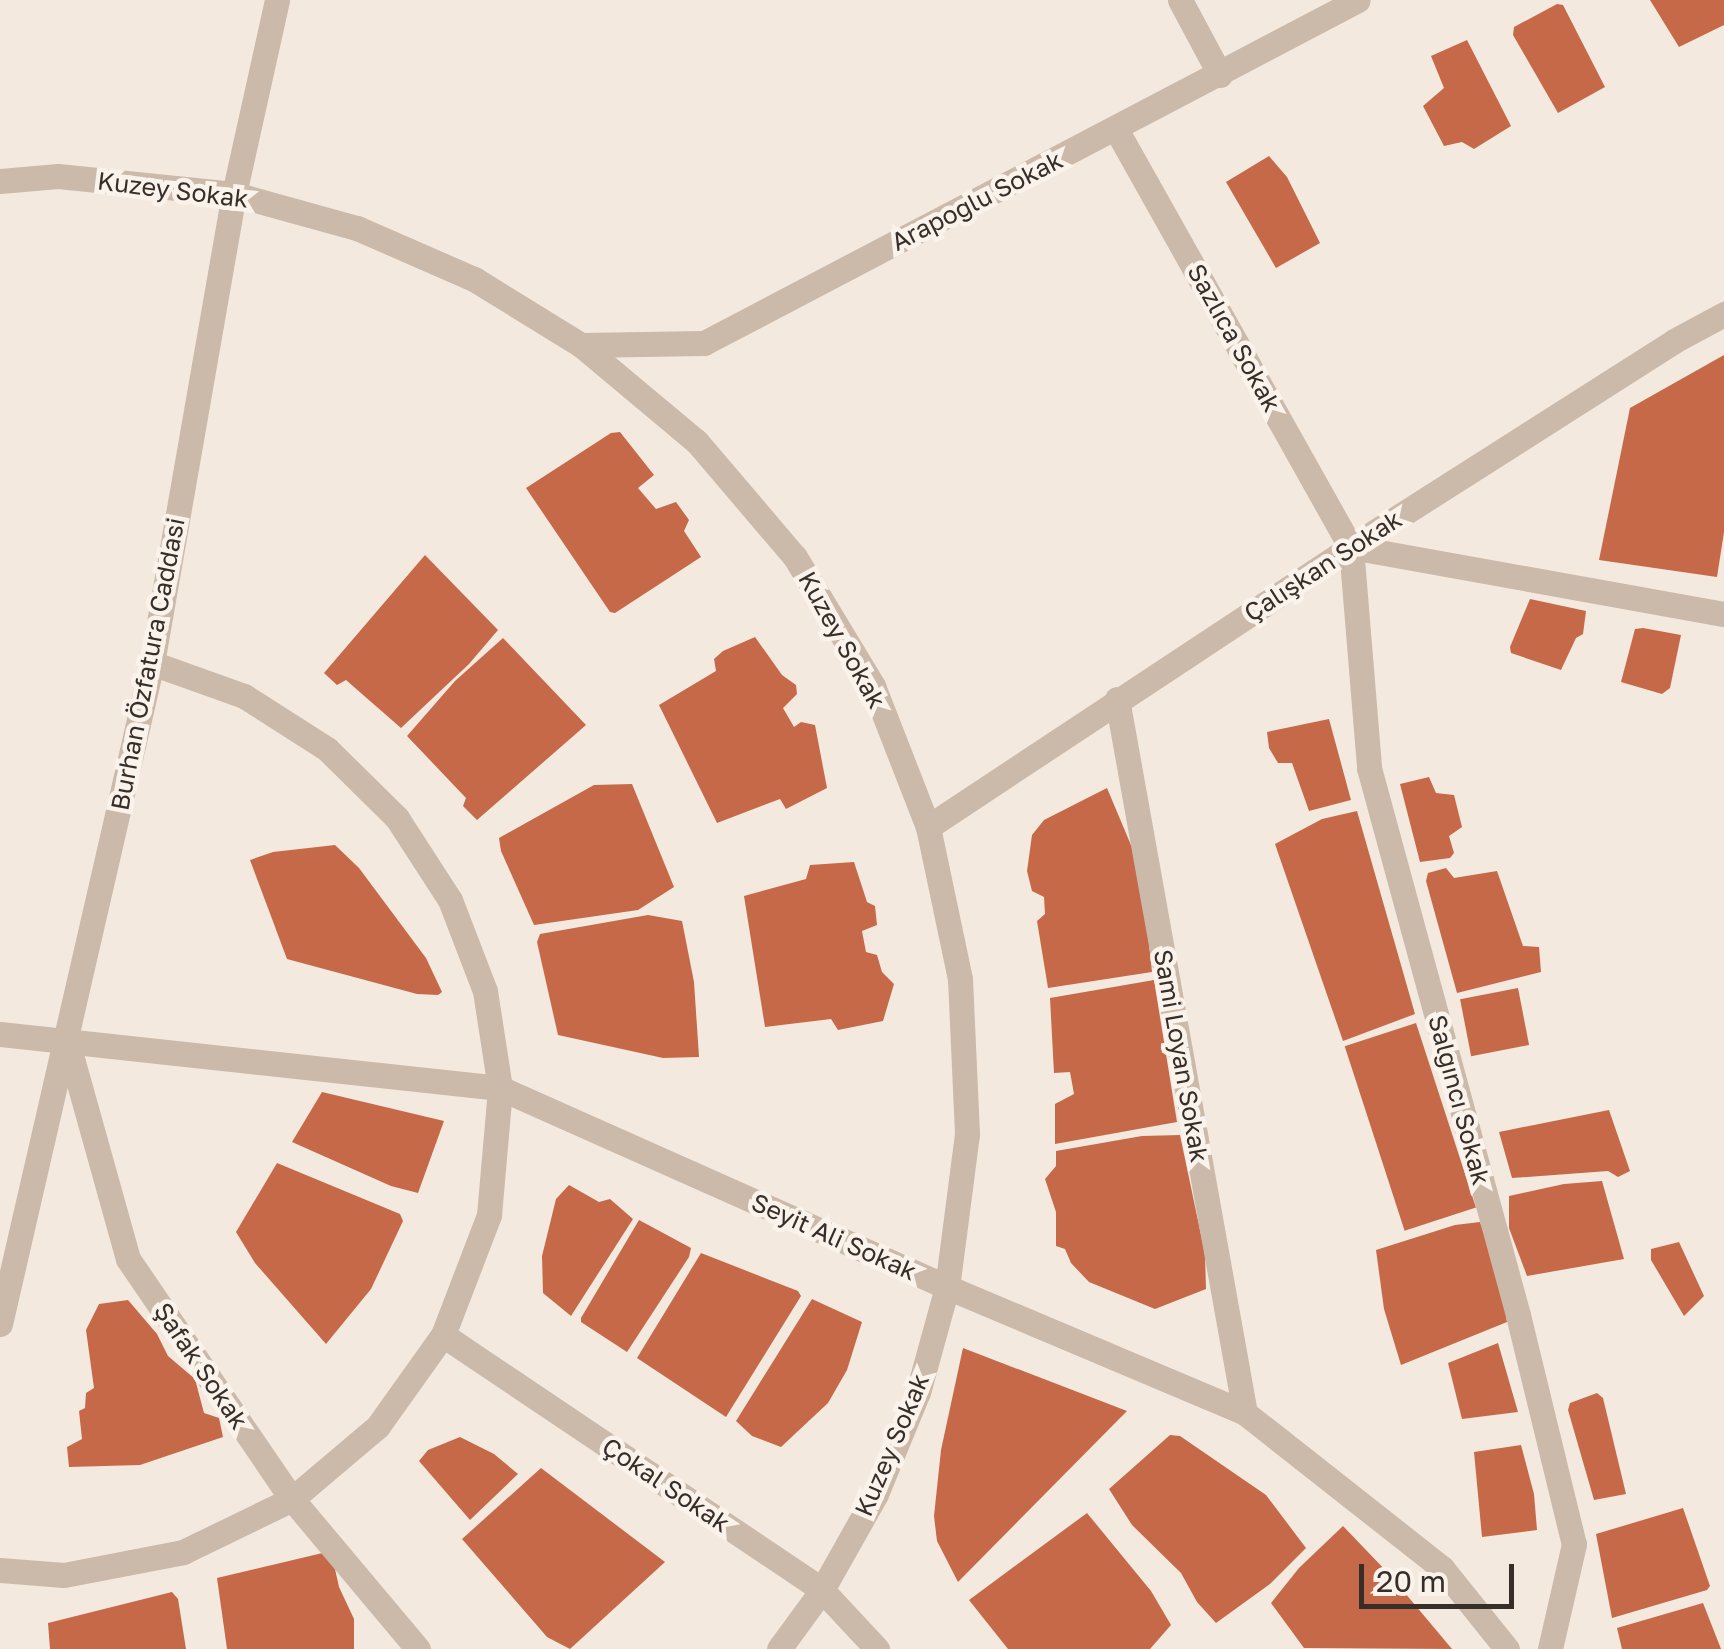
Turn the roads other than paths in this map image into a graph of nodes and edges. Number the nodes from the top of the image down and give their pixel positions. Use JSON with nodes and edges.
{"nodes":[{"id":1,"x":277,"y":0,"type":"edge"},
{"id":2,"x":1180,"y":0,"type":"edge"},
{"id":3,"x":1358,"y":0,"type":"edge"},
{"id":4,"x":1220,"y":75,"type":"junction"},
{"id":5,"x":1116,"y":129,"type":"junction"},
{"id":6,"x":0,"y":181,"type":"edge"},
{"id":7,"x":234,"y":194,"type":"junction"},
{"id":8,"x":1724,"y":314,"type":"edge"},
{"id":9,"x":582,"y":344,"type":"junction"},
{"id":10,"x":1351,"y":547,"type":"junction"},
{"id":11,"x":1724,"y":614,"type":"edge"},
{"id":12,"x":152,"y":663,"type":"junction"},
{"id":13,"x":1117,"y":699,"type":"junction"},
{"id":14,"x":928,"y":827,"type":"junction"},
{"id":15,"x":0,"y":1034,"type":"edge"},
{"id":16,"x":67,"y":1038,"type":"junction"},
{"id":17,"x":500,"y":1088,"type":"junction"},
{"id":18,"x":947,"y":1287,"type":"junction"},
{"id":19,"x":0,"y":1324,"type":"edge"},
{"id":20,"x":443,"y":1335,"type":"junction"},
{"id":21,"x":1245,"y":1413,"type":"junction"},
{"id":22,"x":292,"y":1499,"type":"junction"},
{"id":23,"x":0,"y":1570,"type":"edge"},
{"id":24,"x":822,"y":1590,"type":"junction"},
{"id":25,"x":418,"y":1649,"type":"edge"},
{"id":26,"x":779,"y":1649,"type":"edge"},
{"id":27,"x":876,"y":1649,"type":"edge"},
{"id":28,"x":1507,"y":1649,"type":"edge"},
{"id":29,"x":1550,"y":1649,"type":"edge"}],
"edges":[{"from":1,"to":7,"type":"street","name":"Burhan Özfatura Caddasi"},
{"from":2,"to":4,"type":"street"},
{"from":3,"to":4,"type":"street","name":"Arapoğlu Sokak"},
{"from":4,"to":5,"type":"street","name":"Arapoğlu Sokak"},
{"from":5,"to":9,"type":"street","name":"Arapoğlu Sokak"},
{"from":5,"to":10,"type":"street","name":"Sazlıca Sokak"},
{"from":6,"to":7,"type":"street","name":"Kuzey Sokak"},
{"from":7,"to":9,"type":"street","name":"Kuzey Sokak"},
{"from":7,"to":12,"type":"street","name":"Burhan Özfatura Caddasi"},
{"from":8,"to":10,"type":"street","name":"Çalışkan Sokak"},
{"from":9,"to":14,"type":"street","name":"Kuzey Sokak"},
{"from":10,"to":11,"type":"street"},
{"from":10,"to":13,"type":"street","name":"Çalışkan Sokak"},
{"from":10,"to":29,"type":"street","name":"Salgıncı Sokak"},
{"from":12,"to":16,"type":"street","name":"Burhan Özfatura Caddasi"},
{"from":12,"to":17,"type":"street"},
{"from":13,"to":14,"type":"street","name":"Çalışkan Sokak"},
{"from":13,"to":21,"type":"street","name":"Sami Loyan Sokak"},
{"from":14,"to":18,"type":"street","name":"Kuzey Sokak"},
{"from":15,"to":16,"type":"street","name":"Seyit Ali Sokak"},
{"from":16,"to":17,"type":"street","name":"Seyit Ali Sokak"},
{"from":16,"to":19,"type":"street","name":"Burhan Özfatura Caddasi"},
{"from":16,"to":22,"type":"street","name":"Şafak Sokak"},
{"from":17,"to":18,"type":"street","name":"Seyit Ali Sokak"},
{"from":17,"to":20,"type":"street"},
{"from":18,"to":21,"type":"street","name":"Seyit Ali Sokak"},
{"from":18,"to":24,"type":"street","name":"Kuzey Sokak"},
{"from":20,"to":22,"type":"street"},
{"from":20,"to":24,"type":"street","name":"Çokal Sokak"},
{"from":21,"to":28,"type":"street","name":"Seyit Ali Sokak"},
{"from":22,"to":23,"type":"street"},
{"from":22,"to":25,"type":"street","name":"Şafak Sokak"},
{"from":24,"to":26,"type":"street","name":"Kuzey Sokak"},
{"from":24,"to":27,"type":"street","name":"Çokal Sokak"}]}
